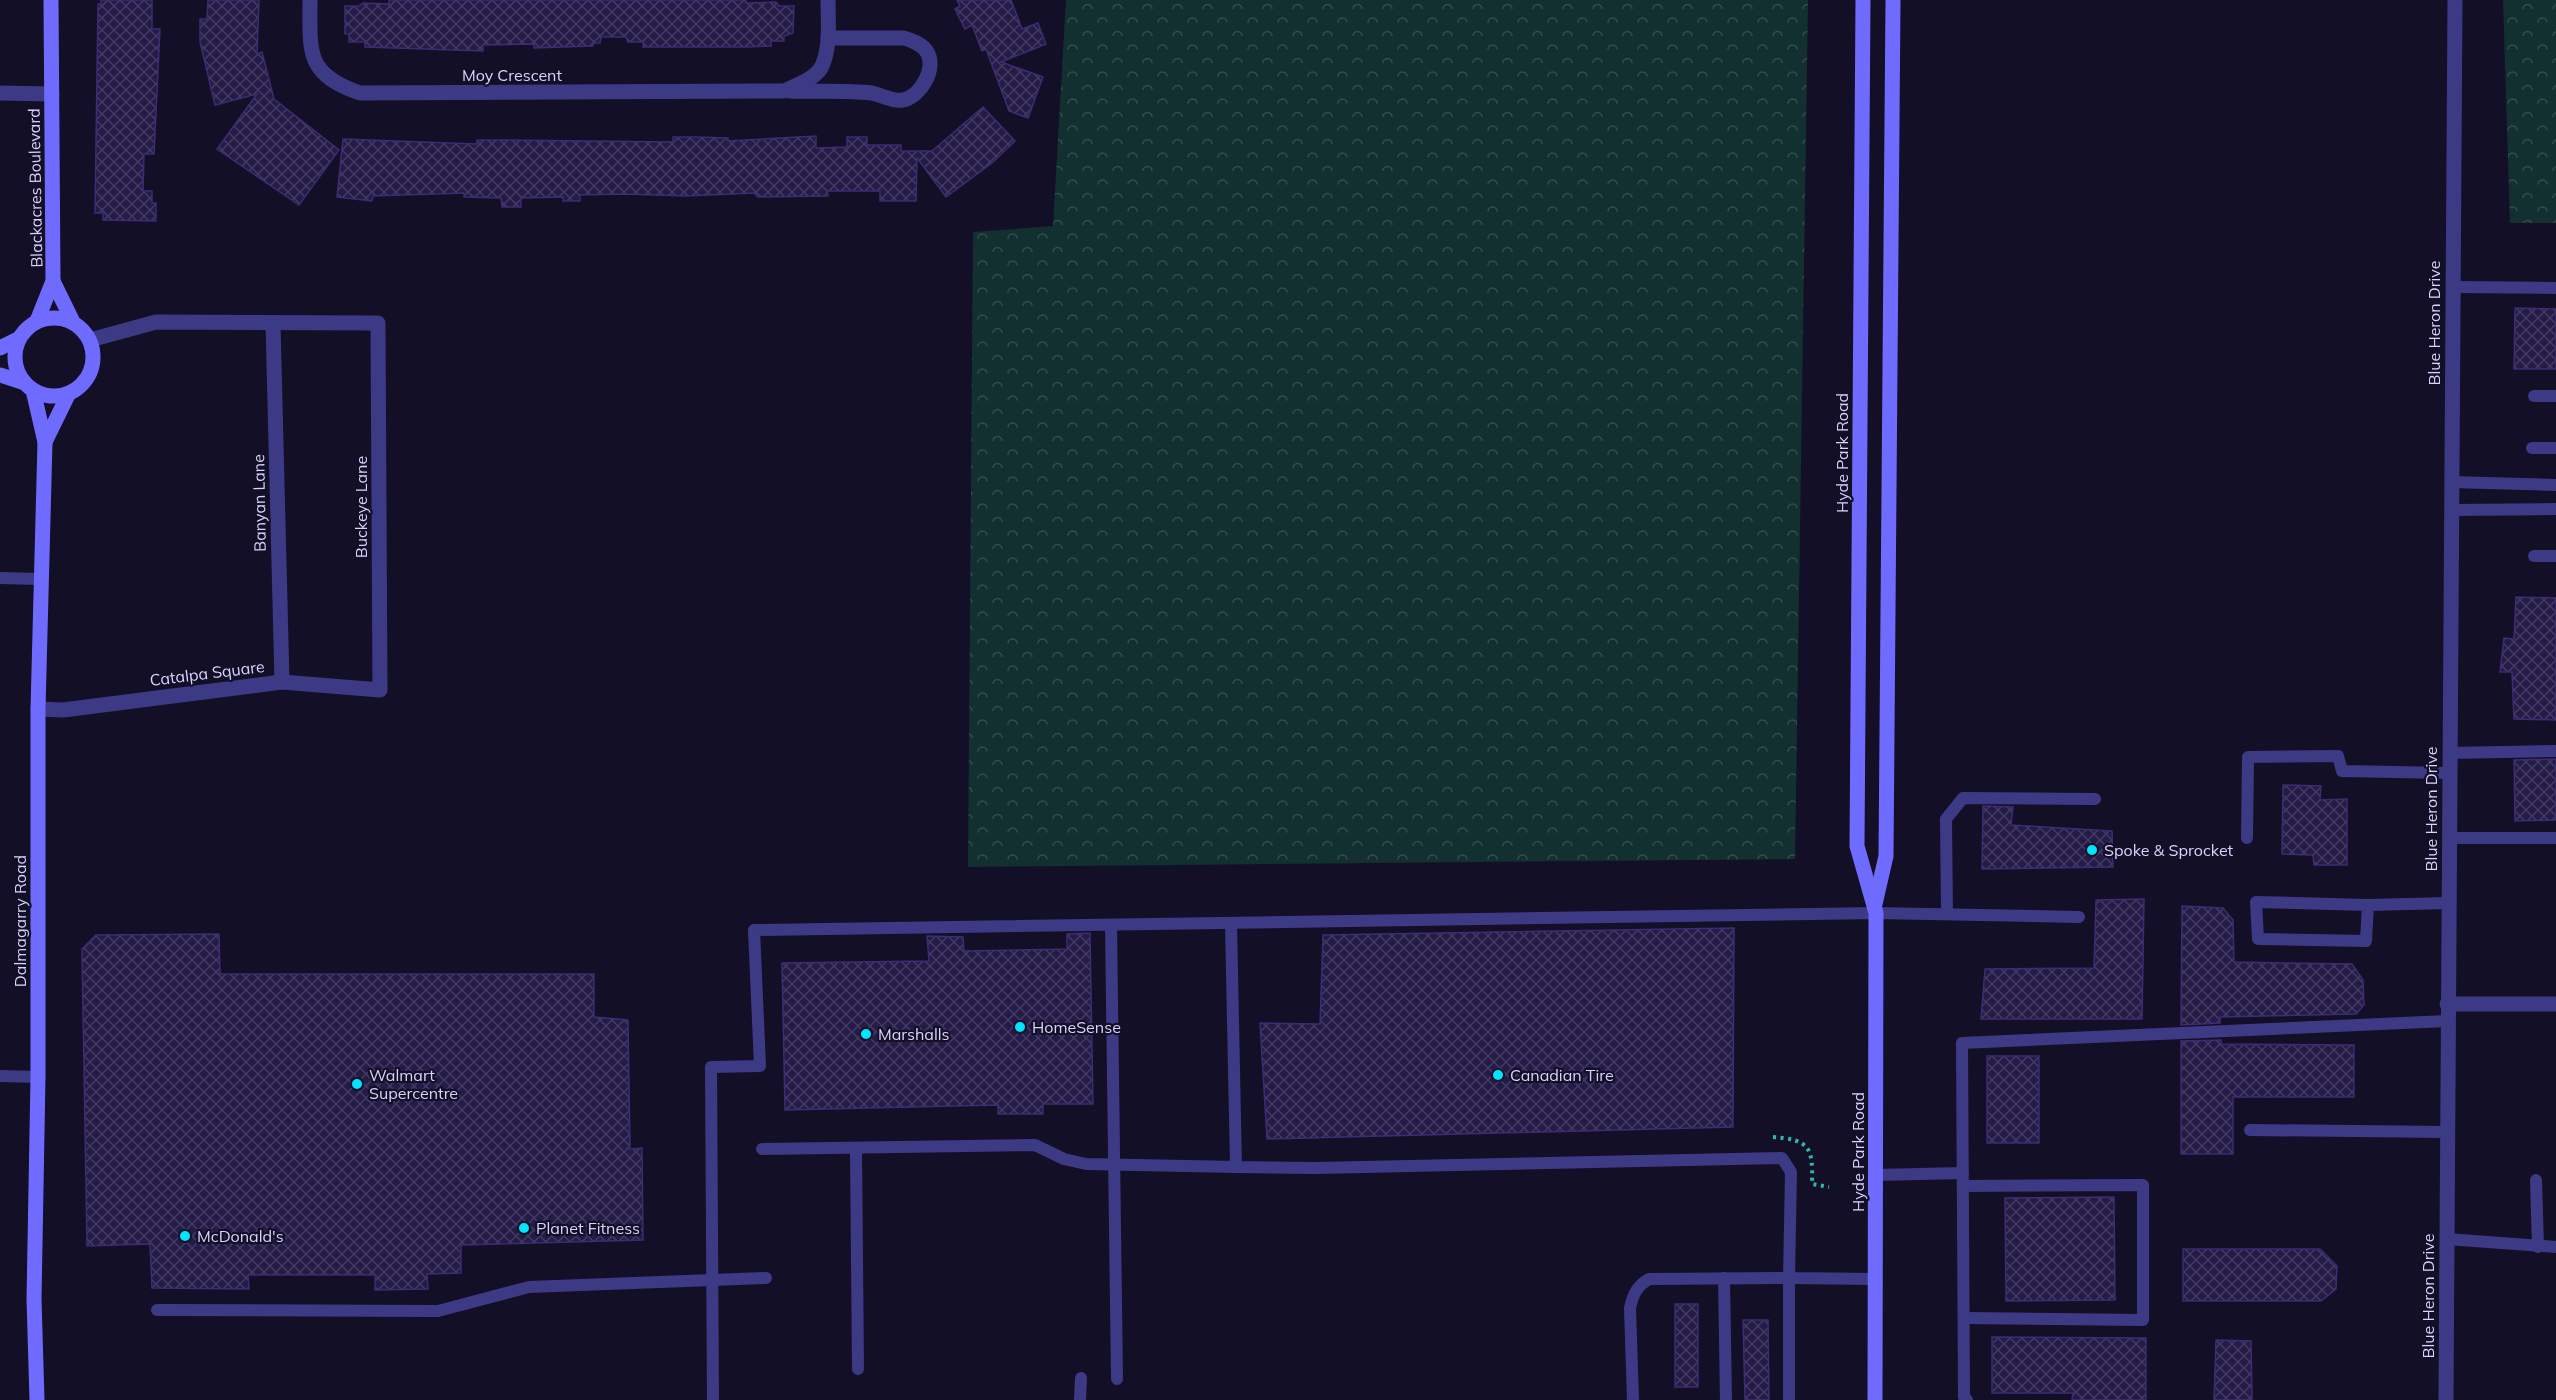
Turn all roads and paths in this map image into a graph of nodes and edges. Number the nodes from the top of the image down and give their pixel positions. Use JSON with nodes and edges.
{"nodes":[{"id":1,"x":51,"y":0,"type":"edge"},
{"id":2,"x":310,"y":0,"type":"edge"},
{"id":3,"x":828,"y":0,"type":"edge"},
{"id":4,"x":1863,"y":0,"type":"edge"},
{"id":5,"x":1893,"y":0,"type":"edge"},
{"id":6,"x":2455,"y":0,"type":"edge"},
{"id":7,"x":828,"y":38,"type":"junction"},
{"id":8,"x":784,"y":91,"type":"junction"},
{"id":9,"x":0,"y":93,"type":"edge"},
{"id":10,"x":52,"y":93,"type":"junction"},
{"id":11,"x":53,"y":281,"type":"junction"},
{"id":12,"x":2453,"y":287,"type":"junction"},
{"id":13,"x":2556,"y":288,"type":"edge"},
{"id":14,"x":37,"y":321,"type":"junction"},
{"id":15,"x":73,"y":322,"type":"junction"},
{"id":16,"x":273,"y":324,"type":"junction"},
{"id":17,"x":18,"y":339,"type":"junction"},
{"id":18,"x":90,"y":340,"type":"junction"},
{"id":19,"x":0,"y":348,"type":"edge"},
{"id":20,"x":0,"y":375,"type":"edge"},
{"id":21,"x":29,"y":387,"type":"junction"},
{"id":22,"x":69,"y":393,"type":"junction"},
{"id":23,"x":2534,"y":396,"type":"dead end"},
{"id":24,"x":2556,"y":396,"type":"edge"},
{"id":25,"x":45,"y":442,"type":"junction"},
{"id":26,"x":2532,"y":448,"type":"dead end"},
{"id":27,"x":2556,"y":448,"type":"edge"},
{"id":28,"x":2451,"y":482,"type":"junction"},
{"id":29,"x":2556,"y":485,"type":"edge"},
{"id":30,"x":2556,"y":509,"type":"edge"},
{"id":31,"x":2451,"y":510,"type":"junction"},
{"id":32,"x":2534,"y":556,"type":"dead end"},
{"id":33,"x":2556,"y":556,"type":"edge"},
{"id":34,"x":0,"y":578,"type":"edge"},
{"id":35,"x":41,"y":579,"type":"junction"},
{"id":36,"x":282,"y":682,"type":"junction"},
{"id":37,"x":380,"y":690,"type":"joint"},
{"id":38,"x":38,"y":709,"type":"junction"},
{"id":39,"x":2556,"y":751,"type":"edge"},
{"id":40,"x":2449,"y":753,"type":"junction"},
{"id":41,"x":2449,"y":773,"type":"junction"},
{"id":42,"x":2095,"y":799,"type":"dead end"},
{"id":43,"x":2247,"y":838,"type":"dead end"},
{"id":44,"x":2449,"y":838,"type":"junction"},
{"id":45,"x":2556,"y":838,"type":"edge"},
{"id":46,"x":2448,"y":903,"type":"junction"},
{"id":47,"x":2368,"y":905,"type":"junction"},
{"id":48,"x":1876,"y":908,"type":"junction"},
{"id":49,"x":1947,"y":914,"type":"junction"},
{"id":50,"x":2079,"y":917,"type":"dead end"},
{"id":51,"x":1231,"y":923,"type":"junction"},
{"id":52,"x":1111,"y":925,"type":"junction"},
{"id":53,"x":2447,"y":1004,"type":"junction"},
{"id":54,"x":2556,"y":1004,"type":"edge"},
{"id":55,"x":2447,"y":1021,"type":"junction"},
{"id":56,"x":0,"y":1076,"type":"edge"},
{"id":57,"x":38,"y":1077,"type":"junction"},
{"id":58,"x":2250,"y":1130,"type":"dead end"},
{"id":59,"x":2447,"y":1132,"type":"junction"},
{"id":60,"x":1773,"y":1137,"type":"dead end"},
{"id":61,"x":856,"y":1148,"type":"junction"},
{"id":62,"x":762,"y":1149,"type":"dead end"},
{"id":63,"x":1113,"y":1164,"type":"junction"},
{"id":64,"x":1236,"y":1167,"type":"junction"},
{"id":65,"x":1963,"y":1173,"type":"junction"},
{"id":66,"x":1876,"y":1175,"type":"junction"},
{"id":67,"x":2536,"y":1180,"type":"dead end"},
{"id":68,"x":1963,"y":1186,"type":"junction"},
{"id":69,"x":1829,"y":1187,"type":"dead end"},
{"id":70,"x":2446,"y":1239,"type":"junction"},
{"id":71,"x":2538,"y":1247,"type":"junction"},
{"id":72,"x":2556,"y":1247,"type":"edge"},
{"id":73,"x":766,"y":1278,"type":"dead end"},
{"id":74,"x":1724,"y":1278,"type":"junction"},
{"id":75,"x":1789,"y":1278,"type":"junction"},
{"id":76,"x":1875,"y":1279,"type":"junction"},
{"id":77,"x":712,"y":1281,"type":"junction"},
{"id":78,"x":157,"y":1310,"type":"dead end"},
{"id":79,"x":1964,"y":1318,"type":"junction"},
{"id":80,"x":858,"y":1369,"type":"dead end"},
{"id":81,"x":1081,"y":1377,"type":"dead end"},
{"id":82,"x":1117,"y":1379,"type":"dead end"},
{"id":83,"x":37,"y":1400,"type":"edge"},
{"id":84,"x":713,"y":1400,"type":"edge"},
{"id":85,"x":1080,"y":1400,"type":"edge"},
{"id":86,"x":1633,"y":1400,"type":"edge"},
{"id":87,"x":1726,"y":1400,"type":"edge"},
{"id":88,"x":1789,"y":1400,"type":"edge"},
{"id":89,"x":1875,"y":1400,"type":"edge"},
{"id":90,"x":1967,"y":1400,"type":"edge"},
{"id":91,"x":2446,"y":1400,"type":"edge"}],
"edges":[{"from":1,"to":10,"type":"main road"},
{"from":2,"to":8,"type":"street","name":"Moy Crescent"},
{"from":3,"to":7,"type":"street","name":"Moy Crescent"},
{"from":4,"to":48,"type":"main road","name":"Hyde Park Road"},
{"from":5,"to":48,"type":"main road","name":"Hyde Park Road"},
{"from":6,"to":12,"type":"street","name":"Blue Heron Drive"},
{"from":7,"to":8,"type":"street","name":"Moy Crescent"},
{"from":7,"to":8,"type":"street","name":"Moy Crescent"},
{"from":9,"to":10,"type":"street"},
{"from":10,"to":11,"type":"main road","name":"Blackacres Boulevard"},
{"from":11,"to":14,"type":"main road"},
{"from":11,"to":15,"type":"main road"},
{"from":12,"to":13,"type":"lane"},
{"from":12,"to":28,"type":"street","name":"Blue Heron Drive"},
{"from":14,"to":15,"type":"main road"},
{"from":14,"to":17,"type":"main road"},
{"from":15,"to":18,"type":"main road"},
{"from":16,"to":18,"type":"street"},
{"from":16,"to":36,"type":"street","name":"Banyan Lane"},
{"from":16,"to":37,"type":"street","name":"Buckeye Lane"},
{"from":17,"to":19,"type":"main road"},
{"from":17,"to":21,"type":"main road"},
{"from":18,"to":22,"type":"main road"},
{"from":20,"to":21,"type":"main road"},
{"from":21,"to":22,"type":"main road"},
{"from":21,"to":25,"type":"main road","name":"Dalmagarry Road"},
{"from":22,"to":25,"type":"main road","name":"Dalmagarry Road"},
{"from":23,"to":24,"type":"lane"},
{"from":25,"to":35,"type":"main road","name":"Dalmagarry Road"},
{"from":26,"to":27,"type":"lane"},
{"from":28,"to":29,"type":"lane"},
{"from":28,"to":31,"type":"street","name":"Blue Heron Drive"},
{"from":30,"to":31,"type":"lane"},
{"from":31,"to":40,"type":"street","name":"Blue Heron Drive"},
{"from":32,"to":33,"type":"lane"},
{"from":34,"to":35,"type":"lane"},
{"from":35,"to":38,"type":"main road","name":"Dalmagarry Road"},
{"from":36,"to":37,"type":"street","name":"Catalpa Square"},
{"from":36,"to":38,"type":"street","name":"Catalpa Square"},
{"from":38,"to":57,"type":"main road","name":"Dalmagarry Road"},
{"from":39,"to":40,"type":"lane"},
{"from":40,"to":41,"type":"street","name":"Blue Heron Drive"},
{"from":41,"to":43,"type":"lane"},
{"from":41,"to":44,"type":"street","name":"Blue Heron Drive"},
{"from":42,"to":49,"type":"lane"},
{"from":44,"to":45,"type":"lane"},
{"from":44,"to":46,"type":"street","name":"Blue Heron Drive"},
{"from":46,"to":47,"type":"lane"},
{"from":46,"to":53,"type":"street","name":"Blue Heron Drive"},
{"from":47,"to":47,"type":"lane"},
{"from":48,"to":49,"type":"lane"},
{"from":48,"to":51,"type":"lane"},
{"from":48,"to":66,"type":"main road","name":"Hyde Park Road"},
{"from":49,"to":50,"type":"lane"},
{"from":51,"to":52,"type":"lane"},
{"from":51,"to":64,"type":"lane"},
{"from":52,"to":63,"type":"lane"},
{"from":52,"to":77,"type":"lane"},
{"from":53,"to":54,"type":"street"},
{"from":53,"to":55,"type":"street","name":"Blue Heron Drive"},
{"from":55,"to":59,"type":"street","name":"Blue Heron Drive"},
{"from":55,"to":65,"type":"lane"},
{"from":56,"to":57,"type":"lane"},
{"from":57,"to":83,"type":"main road","name":"Dalmagarry Road"},
{"from":58,"to":59,"type":"lane"},
{"from":59,"to":70,"type":"street","name":"Blue Heron Drive"},
{"from":60,"to":69,"type":"path"},
{"from":61,"to":62,"type":"lane"},
{"from":61,"to":63,"type":"lane"},
{"from":61,"to":80,"type":"lane"},
{"from":63,"to":64,"type":"lane"},
{"from":63,"to":82,"type":"lane"},
{"from":64,"to":75,"type":"lane"},
{"from":65,"to":66,"type":"lane"},
{"from":65,"to":68,"type":"lane"},
{"from":66,"to":76,"type":"main road","name":"Hyde Park Road"},
{"from":67,"to":71,"type":"lane"},
{"from":68,"to":79,"type":"lane"},
{"from":68,"to":79,"type":"lane"},
{"from":70,"to":71,"type":"lane"},
{"from":70,"to":91,"type":"street","name":"Blue Heron Drive"},
{"from":71,"to":72,"type":"lane"},
{"from":73,"to":77,"type":"lane"},
{"from":74,"to":75,"type":"lane"},
{"from":74,"to":86,"type":"lane"},
{"from":74,"to":87,"type":"lane"},
{"from":75,"to":76,"type":"lane"},
{"from":75,"to":88,"type":"lane"},
{"from":76,"to":89,"type":"main road","name":"Hyde Park Road"},
{"from":77,"to":78,"type":"lane"},
{"from":77,"to":84,"type":"lane"},
{"from":79,"to":90,"type":"lane"},
{"from":81,"to":85,"type":"lane"}]}
